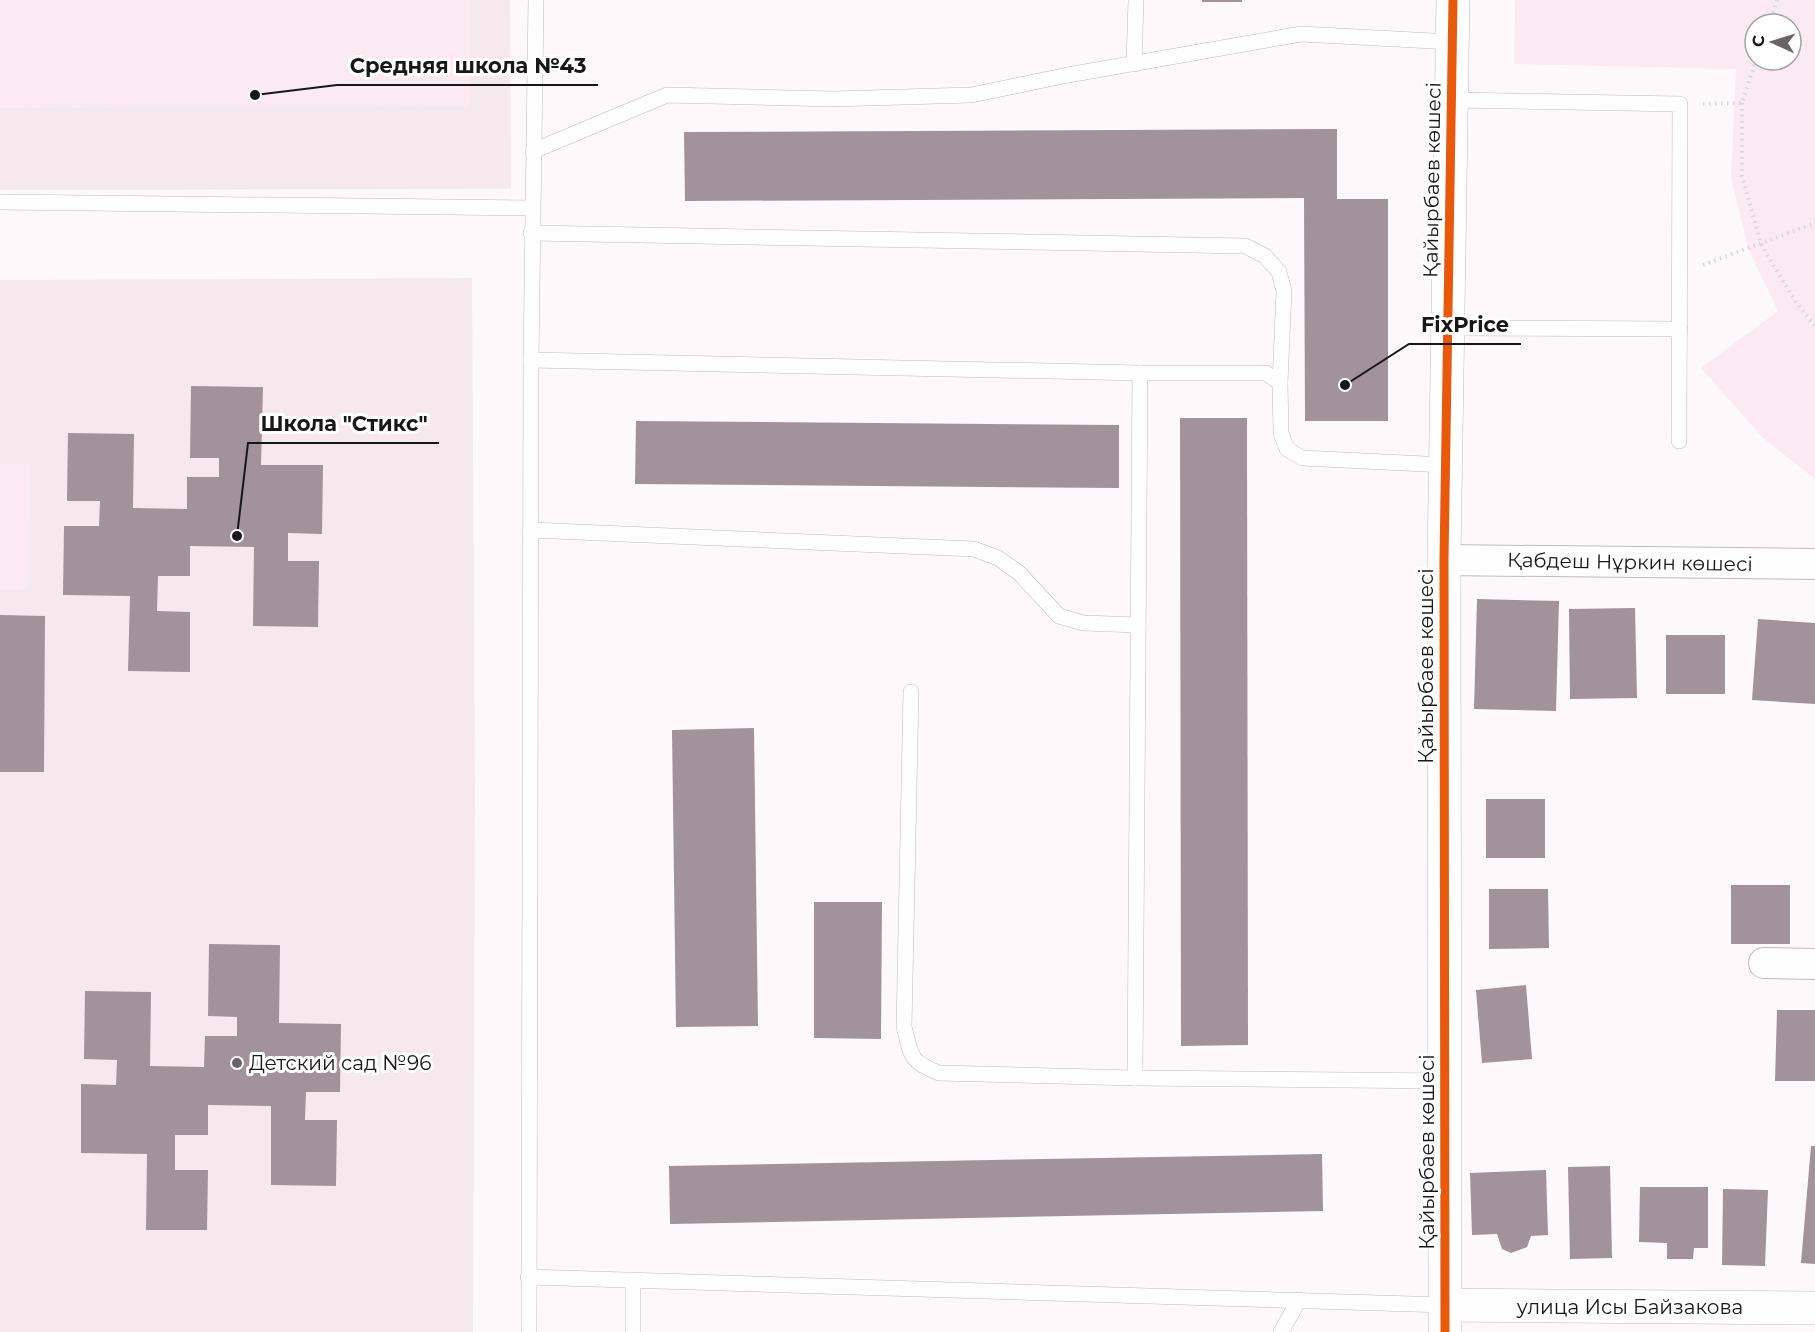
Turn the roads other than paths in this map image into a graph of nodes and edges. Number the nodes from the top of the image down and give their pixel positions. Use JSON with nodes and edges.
{"nodes":[{"id":1,"x":536,"y":0,"type":"edge"},
{"id":2,"x":1136,"y":0,"type":"edge"},
{"id":3,"x":1453,"y":0,"type":"edge"},
{"id":4,"x":1452,"y":42,"type":"junction"},
{"id":5,"x":1134,"y":64,"type":"junction"},
{"id":6,"x":1452,"y":100,"type":"junction"},
{"id":7,"x":533,"y":151,"type":"junction"},
{"id":8,"x":0,"y":202,"type":"edge"},
{"id":9,"x":532,"y":208,"type":"junction"},
{"id":10,"x":531,"y":233,"type":"junction"},
{"id":11,"x":1448,"y":328,"type":"junction"},
{"id":12,"x":1680,"y":329,"type":"junction"},
{"id":13,"x":531,"y":360,"type":"junction"},
{"id":14,"x":1140,"y":373,"type":"junction"},
{"id":15,"x":1280,"y":383,"type":"junction"},
{"id":16,"x":1679,"y":441,"type":"dead end"},
{"id":17,"x":1445,"y":465,"type":"junction"},
{"id":18,"x":531,"y":530,"type":"junction"},
{"id":19,"x":1444,"y":560,"type":"junction"},
{"id":20,"x":1815,"y":564,"type":"edge"},
{"id":21,"x":1138,"y":625,"type":"junction"},
{"id":22,"x":911,"y":692,"type":"dead end"},
{"id":23,"x":1764,"y":963,"type":"dead end"},
{"id":24,"x":1815,"y":964,"type":"edge"},
{"id":25,"x":1135,"y":1078,"type":"junction"},
{"id":26,"x":1445,"y":1081,"type":"junction"},
{"id":27,"x":528,"y":1277,"type":"junction"},
{"id":28,"x":633,"y":1281,"type":"junction"},
{"id":29,"x":1299,"y":1300,"type":"junction"},
{"id":30,"x":1815,"y":1308,"type":"edge"},
{"id":31,"x":1446,"y":1319,"type":"edge"},
{"id":32,"x":529,"y":1332,"type":"edge"},
{"id":33,"x":633,"y":1332,"type":"edge"},
{"id":34,"x":1281,"y":1332,"type":"edge"}],
"edges":[{"from":1,"to":7,"type":"lane"},
{"from":2,"to":5,"type":"lane"},
{"from":3,"to":4,"type":"street","name":"Қайырбаев көшесі"},
{"from":4,"to":5,"type":"lane"},
{"from":4,"to":6,"type":"street","name":"Қайырбаев көшесі"},
{"from":5,"to":7,"type":"lane"},
{"from":6,"to":11,"type":"street","name":"Қайырбаев көшесі"},
{"from":6,"to":12,"type":"lane"},
{"from":7,"to":9,"type":"lane"},
{"from":8,"to":9,"type":"lane"},
{"from":9,"to":10,"type":"lane"},
{"from":10,"to":13,"type":"lane"},
{"from":10,"to":15,"type":"lane"},
{"from":11,"to":12,"type":"lane"},
{"from":11,"to":17,"type":"street","name":"Қайырбаев көшесі"},
{"from":12,"to":16,"type":"lane"},
{"from":13,"to":14,"type":"lane"},
{"from":13,"to":18,"type":"lane"},
{"from":14,"to":15,"type":"lane"},
{"from":14,"to":21,"type":"lane"},
{"from":15,"to":17,"type":"lane"},
{"from":17,"to":19,"type":"street","name":"Қайырбаев көшесі"},
{"from":18,"to":21,"type":"lane"},
{"from":18,"to":27,"type":"lane"},
{"from":19,"to":20,"type":"street","name":"Қабдеш Нұркин көшесі"},
{"from":19,"to":26,"type":"street","name":"Қайырбаев көшесі"},
{"from":21,"to":25,"type":"lane"},
{"from":22,"to":25,"type":"lane"},
{"from":23,"to":24,"type":"street"},
{"from":25,"to":26,"type":"lane"},
{"from":26,"to":31,"type":"street","name":"Қайырбаев көшесі"},
{"from":27,"to":28,"type":"lane"},
{"from":27,"to":32,"type":"lane"},
{"from":28,"to":29,"type":"lane"},
{"from":28,"to":33,"type":"lane"},
{"from":29,"to":31,"type":"lane"},
{"from":29,"to":34,"type":"lane"},
{"from":30,"to":31,"type":"street","name":"улица Исы Байзакова"}]}
